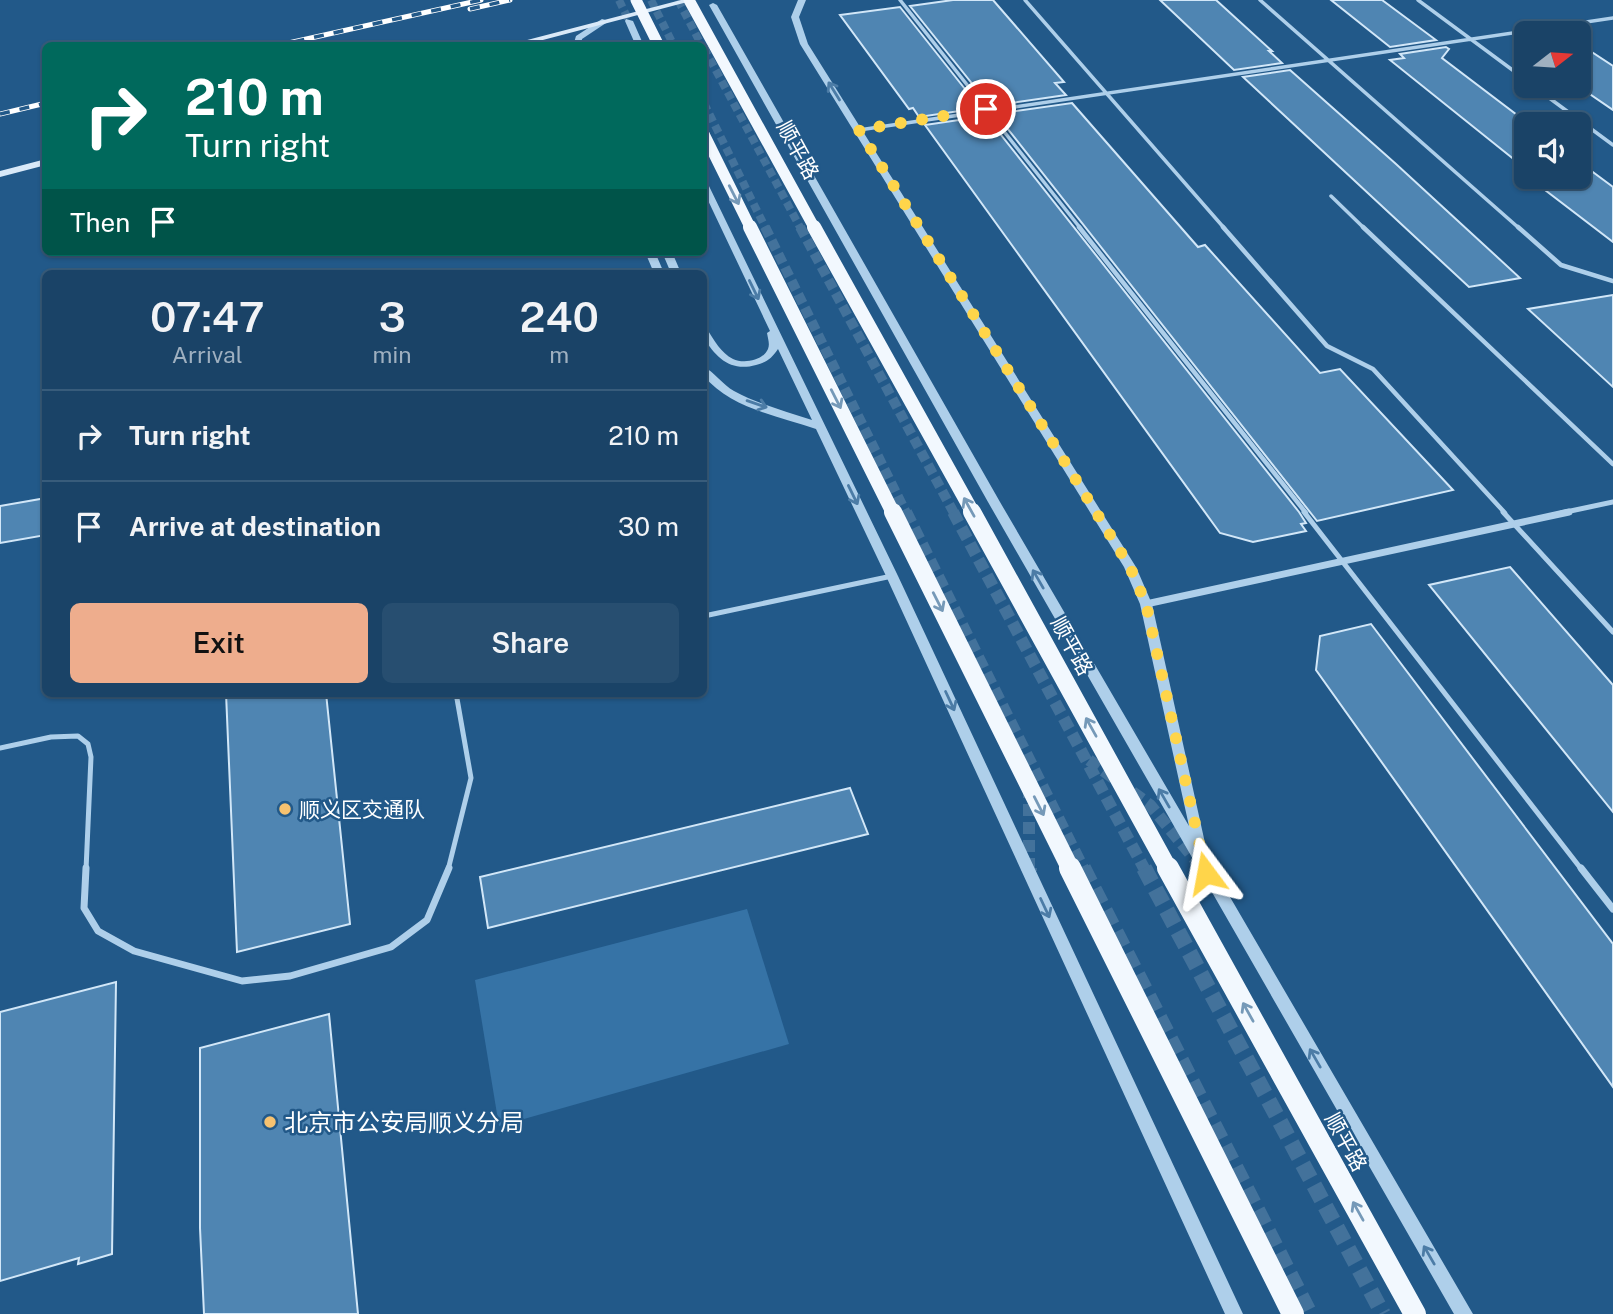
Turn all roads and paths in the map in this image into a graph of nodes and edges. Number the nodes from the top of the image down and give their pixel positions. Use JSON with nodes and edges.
{"nodes":[{"id":1,"x":636,"y":0,"type":"tunnel mouth"},
{"id":2,"x":690,"y":0,"type":"edge"},
{"id":3,"x":802,"y":0,"type":"edge"},
{"id":4,"x":900,"y":0,"type":"edge"},
{"id":5,"x":1025,"y":0,"type":"edge"},
{"id":6,"x":1260,"y":0,"type":"edge"},
{"id":7,"x":1418,"y":0,"type":"edge"},
{"id":8,"x":713,"y":5,"type":"dead end"},
{"id":9,"x":1613,"y":18,"type":"edge"},
{"id":10,"x":605,"y":21,"type":"junction"},
{"id":11,"x":629,"y":21,"type":"tunnel mouth"},
{"id":12,"x":1470,"y":39,"type":"junction"},
{"id":13,"x":524,"y":42,"type":"edge"},
{"id":14,"x":578,"y":42,"type":"edge"},
{"id":15,"x":638,"y":42,"type":"edge"},
{"id":16,"x":657,"y":42,"type":"edge"},
{"id":17,"x":1328,"y":60,"type":"junction"},
{"id":18,"x":1514,"y":71,"type":"edge"},
{"id":19,"x":1105,"y":92,"type":"junction"},
{"id":20,"x":1549,"y":98,"type":"edge"},
{"id":21,"x":986,"y":109,"type":"junction"},
{"id":22,"x":859,"y":130,"type":"junction"},
{"id":23,"x":707,"y":140,"type":"edge"},
{"id":24,"x":1613,"y":145,"type":"edge"},
{"id":25,"x":42,"y":163,"type":"edge"},
{"id":26,"x":0,"y":173,"type":"edge"},
{"id":27,"x":707,"y":190,"type":"edge"},
{"id":28,"x":1331,"y":196,"type":"dead end"},
{"id":29,"x":1613,"y":281,"type":"edge"},
{"id":30,"x":771,"y":326,"type":"junction"},
{"id":31,"x":707,"y":336,"type":"edge"},
{"id":32,"x":707,"y":375,"type":"edge"},
{"id":33,"x":819,"y":426,"type":"junction"},
{"id":34,"x":1613,"y":464,"type":"edge"},
{"id":35,"x":1613,"y":502,"type":"edge"},
{"id":36,"x":1513,"y":523,"type":"junction"},
{"id":37,"x":1345,"y":563,"type":"junction"},
{"id":38,"x":892,"y":576,"type":"junction"},
{"id":39,"x":1146,"y":604,"type":"junction"},
{"id":40,"x":707,"y":615,"type":"edge"},
{"id":41,"x":1613,"y":632,"type":"edge"},
{"id":42,"x":457,"y":697,"type":"edge"},
{"id":43,"x":0,"y":748,"type":"edge"},
{"id":44,"x":1206,"y":873,"type":"junction"},
{"id":45,"x":1613,"y":909,"type":"edge"},
{"id":46,"x":1234,"y":1314,"type":"edge"},
{"id":47,"x":1293,"y":1314,"type":"edge"},
{"id":48,"x":1415,"y":1314,"type":"edge"},
{"id":49,"x":1464,"y":1314,"type":"edge"}],
"edges":[{"from":1,"to":16,"type":"main road","bridge":true},
{"from":2,"to":10,"type":"main road"},
{"from":48,"to":2,"type":"main road","name":"顺平路","one_way":true,"bridge":true},
{"from":22,"to":3,"type":"street","one_way":true},
{"from":4,"to":21,"type":"lane"},
{"from":5,"to":19,"type":"lane"},
{"from":6,"to":17,"type":"lane"},
{"from":7,"to":12,"type":"lane"},
{"from":44,"to":8,"type":"street","one_way":true},
{"from":9,"to":12,"type":"lane"},
{"from":10,"to":13,"type":"main road"},
{"from":10,"to":14,"type":"street"},
{"from":11,"to":15,"type":"street"},
{"from":12,"to":17,"type":"lane"},
{"from":12,"to":18,"type":"lane"},
{"from":17,"to":19,"type":"lane"},
{"from":17,"to":29,"type":"lane"},
{"from":19,"to":21,"type":"lane"},
{"from":19,"to":36,"type":"lane"},
{"from":20,"to":24,"type":"lane"},
{"from":21,"to":22,"type":"lane"},
{"from":21,"to":37,"type":"lane"},
{"from":22,"to":39,"type":"street"},
{"from":23,"to":47,"type":"main road","one_way":true,"bridge":true},
{"from":25,"to":26,"type":"main road"},
{"from":27,"to":30,"type":"street","one_way":true},
{"from":28,"to":34,"type":"lane"},
{"from":30,"to":31,"type":"street"},
{"from":30,"to":33,"type":"street"},
{"from":32,"to":33,"type":"street","one_way":true},
{"from":33,"to":38,"type":"street","one_way":true},
{"from":35,"to":36,"type":"street"},
{"from":36,"to":37,"type":"street"},
{"from":36,"to":41,"type":"lane"},
{"from":37,"to":39,"type":"street"},
{"from":37,"to":45,"type":"lane"},
{"from":38,"to":40,"type":"lane"},
{"from":38,"to":46,"type":"street","one_way":true},
{"from":39,"to":44,"type":"street"},
{"from":42,"to":43,"type":"lane"},
{"from":49,"to":44,"type":"street","one_way":true}]}
